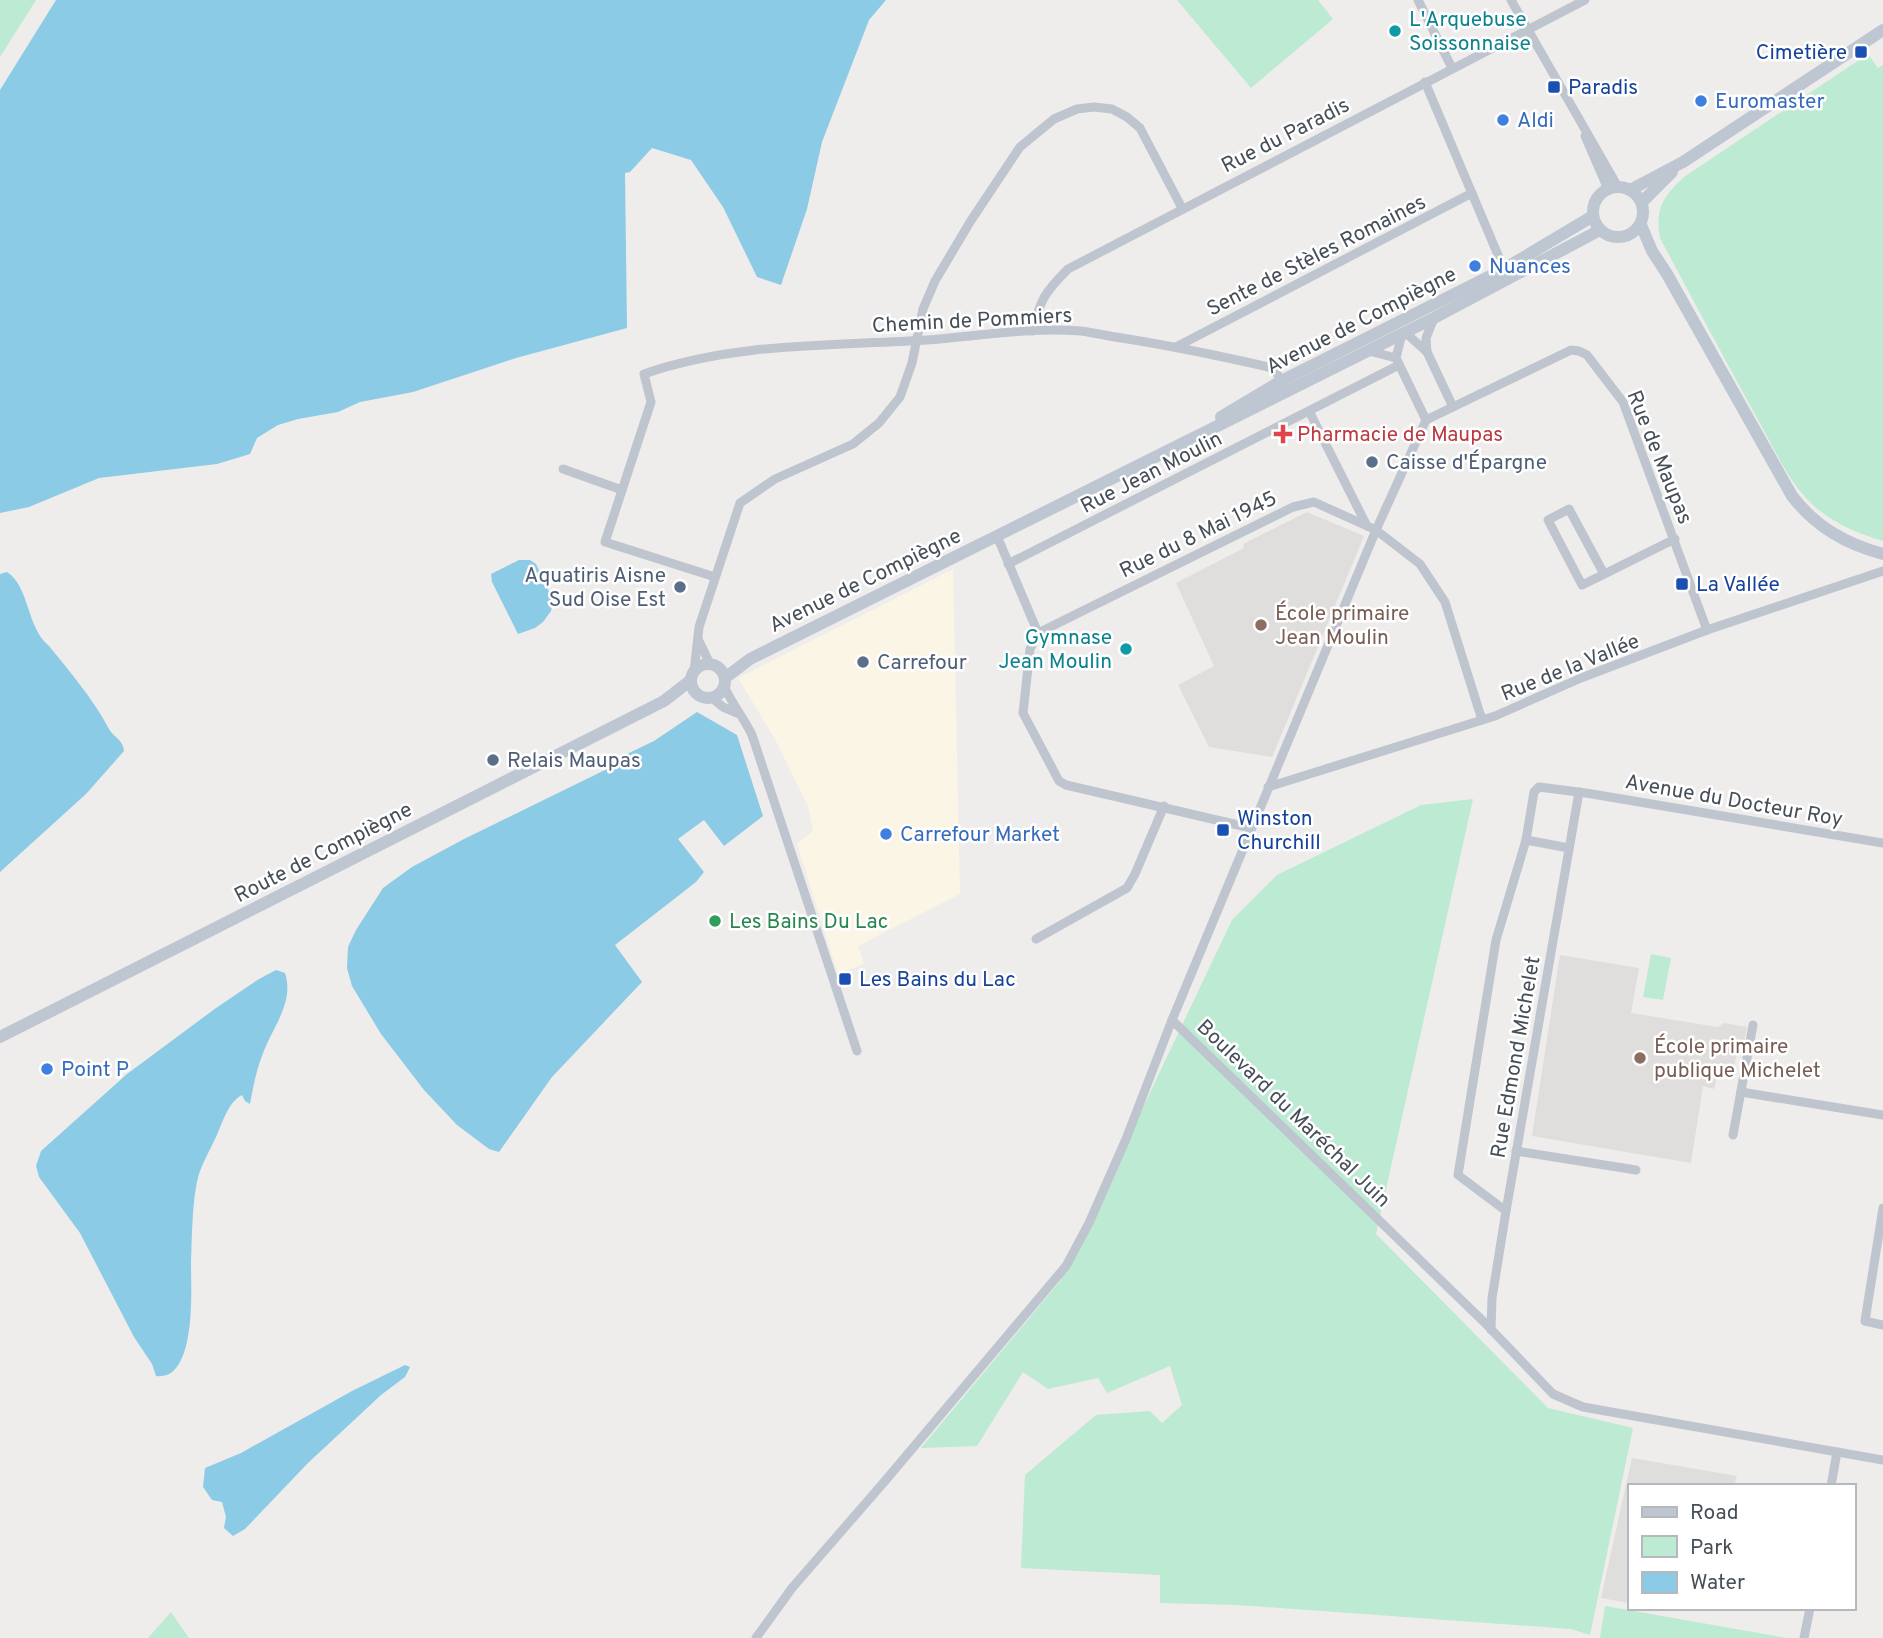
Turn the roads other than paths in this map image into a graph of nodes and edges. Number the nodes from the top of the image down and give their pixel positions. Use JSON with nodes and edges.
{"nodes":[{"id":1,"x":1418,"y":0,"type":"edge"},
{"id":2,"x":1511,"y":0,"type":"edge"},
{"id":3,"x":1585,"y":0,"type":"edge"},
{"id":4,"x":1528,"y":29,"type":"junction"},
{"id":5,"x":1883,"y":30,"type":"edge"},
{"id":6,"x":1452,"y":68,"type":"junction"},
{"id":7,"x":1425,"y":82,"type":"junction"},
{"id":8,"x":1682,"y":162,"type":"junction"},
{"id":9,"x":1619,"y":189,"type":"junction"},
{"id":10,"x":1472,"y":193,"type":"junction"},
{"id":11,"x":1642,"y":202,"type":"junction"},
{"id":12,"x":1182,"y":208,"type":"junction"},
{"id":13,"x":1593,"y":216,"type":"junction"},
{"id":14,"x":1641,"y":225,"type":"junction"},
{"id":15,"x":1600,"y":230,"type":"junction"},
{"id":16,"x":1626,"y":237,"type":"junction"},
{"id":17,"x":1652,"y":251,"type":"junction"},
{"id":18,"x":1506,"y":274,"type":"junction"},
{"id":19,"x":1429,"y":314,"type":"junction"},
{"id":20,"x":1032,"y":331,"type":"junction"},
{"id":21,"x":1376,"y":333,"type":"junction"},
{"id":22,"x":1401,"y":335,"type":"junction"},
{"id":23,"x":917,"y":340,"type":"junction"},
{"id":24,"x":1176,"y":347,"type":"junction"},
{"id":25,"x":1369,"y":351,"type":"junction"},
{"id":26,"x":1427,"y":352,"type":"junction"},
{"id":27,"x":1398,"y":362,"type":"junction"},
{"id":28,"x":1285,"y":386,"type":"junction"},
{"id":29,"x":1453,"y":407,"type":"junction"},
{"id":30,"x":1309,"y":411,"type":"junction"},
{"id":31,"x":1426,"y":420,"type":"junction"},
{"id":32,"x":563,"y":469,"type":"dead end"},
{"id":33,"x":622,"y":490,"type":"junction"},
{"id":34,"x":1372,"y":528,"type":"junction"},
{"id":35,"x":997,"y":536,"type":"junction"},
{"id":36,"x":1675,"y":539,"type":"junction"},
{"id":37,"x":1883,"y":554,"type":"edge"},
{"id":38,"x":1009,"y":564,"type":"junction"},
{"id":39,"x":1883,"y":571,"type":"edge"},
{"id":40,"x":1604,"y":574,"type":"junction"},
{"id":41,"x":715,"y":577,"type":"junction"},
{"id":42,"x":1707,"y":631,"type":"junction"},
{"id":43,"x":1038,"y":633,"type":"junction"},
{"id":44,"x":698,"y":639,"type":"junction"},
{"id":45,"x":719,"y":674,"type":"junction"},
{"id":46,"x":693,"y":676,"type":"junction"},
{"id":47,"x":706,"y":696,"type":"junction"},
{"id":48,"x":664,"y":701,"type":"junction"},
{"id":49,"x":737,"y":713,"type":"junction"},
{"id":50,"x":1482,"y":720,"type":"junction"},
{"id":51,"x":1268,"y":788,"type":"junction"},
{"id":52,"x":1579,"y":792,"type":"junction"},
{"id":53,"x":1164,"y":806,"type":"junction"},
{"id":54,"x":1251,"y":828,"type":"junction"},
{"id":55,"x":1526,"y":840,"type":"junction"},
{"id":56,"x":1883,"y":843,"type":"edge"},
{"id":57,"x":1569,"y":848,"type":"junction"},
{"id":58,"x":1036,"y":939,"type":"dead end"},
{"id":59,"x":1172,"y":1020,"type":"junction"},
{"id":60,"x":1753,"y":1025,"type":"dead end"},
{"id":61,"x":0,"y":1037,"type":"edge"},
{"id":62,"x":857,"y":1051,"type":"dead end"},
{"id":63,"x":1741,"y":1092,"type":"junction"},
{"id":64,"x":1883,"y":1115,"type":"edge"},
{"id":65,"x":1733,"y":1135,"type":"dead end"},
{"id":66,"x":1516,"y":1151,"type":"junction"},
{"id":67,"x":1636,"y":1170,"type":"dead end"},
{"id":68,"x":1883,"y":1208,"type":"edge"},
{"id":69,"x":1506,"y":1210,"type":"junction"},
{"id":70,"x":1883,"y":1325,"type":"edge"},
{"id":71,"x":1491,"y":1330,"type":"junction"},
{"id":72,"x":1837,"y":1452,"type":"junction"},
{"id":73,"x":1883,"y":1460,"type":"edge"},
{"id":74,"x":1831,"y":1484,"type":"edge"},
{"id":75,"x":1810,"y":1610,"type":"edge"},
{"id":76,"x":756,"y":1638,"type":"edge"},
{"id":77,"x":1804,"y":1638,"type":"edge"}],
"edges":[{"from":1,"to":6,"type":"street"},
{"from":2,"to":4,"type":"street"},
{"from":3,"to":4,"type":"street","name":"Rue du Paradis"},
{"from":4,"to":6,"type":"street","name":"Rue du Paradis"},
{"from":4,"to":9,"type":"street"},
{"from":5,"to":8,"type":"main road"},
{"from":6,"to":7,"type":"street","name":"Rue du Paradis"},
{"from":7,"to":10,"type":"street"},
{"from":7,"to":12,"type":"street","name":"Rue du Paradis"},
{"from":8,"to":9,"type":"main road"},
{"from":8,"to":11,"type":"main road"},
{"from":9,"to":11,"type":"main road"},
{"from":9,"to":13,"type":"main road"},
{"from":10,"to":18,"type":"street"},
{"from":10,"to":24,"type":"street","name":"Sente de Stèles Romaines"},
{"from":11,"to":14,"type":"main road"},
{"from":12,"to":20,"type":"street","name":"Rue du Paradis"},
{"from":12,"to":23,"type":"street"},
{"from":13,"to":15,"type":"main road"},
{"from":13,"to":18,"type":"main road","name":"Avenue de Compiègne"},
{"from":14,"to":16,"type":"main road"},
{"from":14,"to":17,"type":"main road"},
{"from":15,"to":16,"type":"main road"},
{"from":15,"to":18,"type":"main road","name":"Avenue de Compiègne"},
{"from":16,"to":17,"type":"main road"},
{"from":17,"to":37,"type":"main road"},
{"from":18,"to":19,"type":"main road","name":"Avenue de Compiègne"},
{"from":19,"to":21,"type":"main road","name":"Avenue de Compiègne"},
{"from":19,"to":22,"type":"main road","name":"Avenue de Compiègne"},
{"from":19,"to":26,"type":"street"},
{"from":20,"to":23,"type":"street","name":"Chemin de Pommiers"},
{"from":20,"to":24,"type":"street","name":"Chemin de Pommiers"},
{"from":21,"to":22,"type":"street"},
{"from":21,"to":28,"type":"main road","name":"Avenue de Compiègne"},
{"from":22,"to":25,"type":"main road","name":"Avenue de Compiègne"},
{"from":22,"to":26,"type":"street"},
{"from":22,"to":27,"type":"street"},
{"from":23,"to":33,"type":"street","name":"Chemin de Pommiers"},
{"from":23,"to":41,"type":"street"},
{"from":24,"to":28,"type":"street","name":"Chemin de Pommiers"},
{"from":25,"to":27,"type":"street"},
{"from":25,"to":28,"type":"main road","name":"Avenue de Compiègne"},
{"from":26,"to":29,"type":"street"},
{"from":27,"to":30,"type":"street","name":"Rue Jean Moulin"},
{"from":27,"to":31,"type":"street"},
{"from":28,"to":35,"type":"main road","name":"Avenue de Compiègne"},
{"from":29,"to":31,"type":"street","name":"Rue de Maupas"},
{"from":29,"to":36,"type":"street","name":"Rue de Maupas"},
{"from":30,"to":34,"type":"street"},
{"from":30,"to":38,"type":"street","name":"Rue Jean Moulin"},
{"from":31,"to":34,"type":"street","name":"Boulevard du Maréchal Juin"},
{"from":32,"to":33,"type":"street"},
{"from":33,"to":41,"type":"street"},
{"from":34,"to":43,"type":"street","name":"Rue du 8 Mai 1945"},
{"from":34,"to":50,"type":"street"},
{"from":34,"to":51,"type":"street","name":"Boulevard du Maréchal Juin"},
{"from":35,"to":38,"type":"street"},
{"from":35,"to":45,"type":"main road","name":"Avenue de Compiègne"},
{"from":36,"to":40,"type":"street"},
{"from":36,"to":42,"type":"street","name":"Rue de Maupas"},
{"from":38,"to":43,"type":"street"},
{"from":39,"to":42,"type":"street","name":"Rue de la Vallée"},
{"from":40,"to":40,"type":"street"},
{"from":41,"to":44,"type":"street"},
{"from":42,"to":50,"type":"street","name":"Rue de la Vallée"},
{"from":43,"to":53,"type":"street"},
{"from":44,"to":45,"type":"street"},
{"from":44,"to":46,"type":"street"},
{"from":45,"to":46,"type":"main road"},
{"from":45,"to":47,"type":"main road"},
{"from":45,"to":49,"type":"street"},
{"from":46,"to":47,"type":"main road"},
{"from":46,"to":48,"type":"main road"},
{"from":47,"to":48,"type":"main road"},
{"from":47,"to":49,"type":"street"},
{"from":48,"to":61,"type":"main road","name":"Route de Compiègne"},
{"from":49,"to":62,"type":"street"},
{"from":50,"to":51,"type":"street","name":"Rue de la Vallée"},
{"from":51,"to":54,"type":"street","name":"Boulevard du Maréchal Juin"},
{"from":52,"to":55,"type":"street","name":"Avenue du Docteur Roy"},
{"from":52,"to":56,"type":"street","name":"Avenue du Docteur Roy"},
{"from":52,"to":57,"type":"street","name":"Rue Edmond Michelet"},
{"from":53,"to":54,"type":"street"},
{"from":53,"to":58,"type":"street"},
{"from":54,"to":59,"type":"street","name":"Boulevard du Maréchal Juin"},
{"from":55,"to":57,"type":"street"},
{"from":55,"to":69,"type":"street"},
{"from":57,"to":66,"type":"street","name":"Rue Edmond Michelet"},
{"from":59,"to":71,"type":"street","name":"Boulevard du Maréchal Juin"},
{"from":59,"to":76,"type":"street"},
{"from":60,"to":63,"type":"street"},
{"from":63,"to":64,"type":"street"},
{"from":63,"to":65,"type":"street"},
{"from":66,"to":67,"type":"street"},
{"from":66,"to":69,"type":"street","name":"Rue Edmond Michelet"},
{"from":68,"to":70,"type":"street"},
{"from":69,"to":71,"type":"street","name":"Rue Edmond Michelet"},
{"from":71,"to":72,"type":"street","name":"Boulevard du Maréchal Juin"},
{"from":72,"to":73,"type":"street","name":"Boulevard du Maréchal Juin"},
{"from":72,"to":74,"type":"street"},
{"from":75,"to":77,"type":"street"}]}
